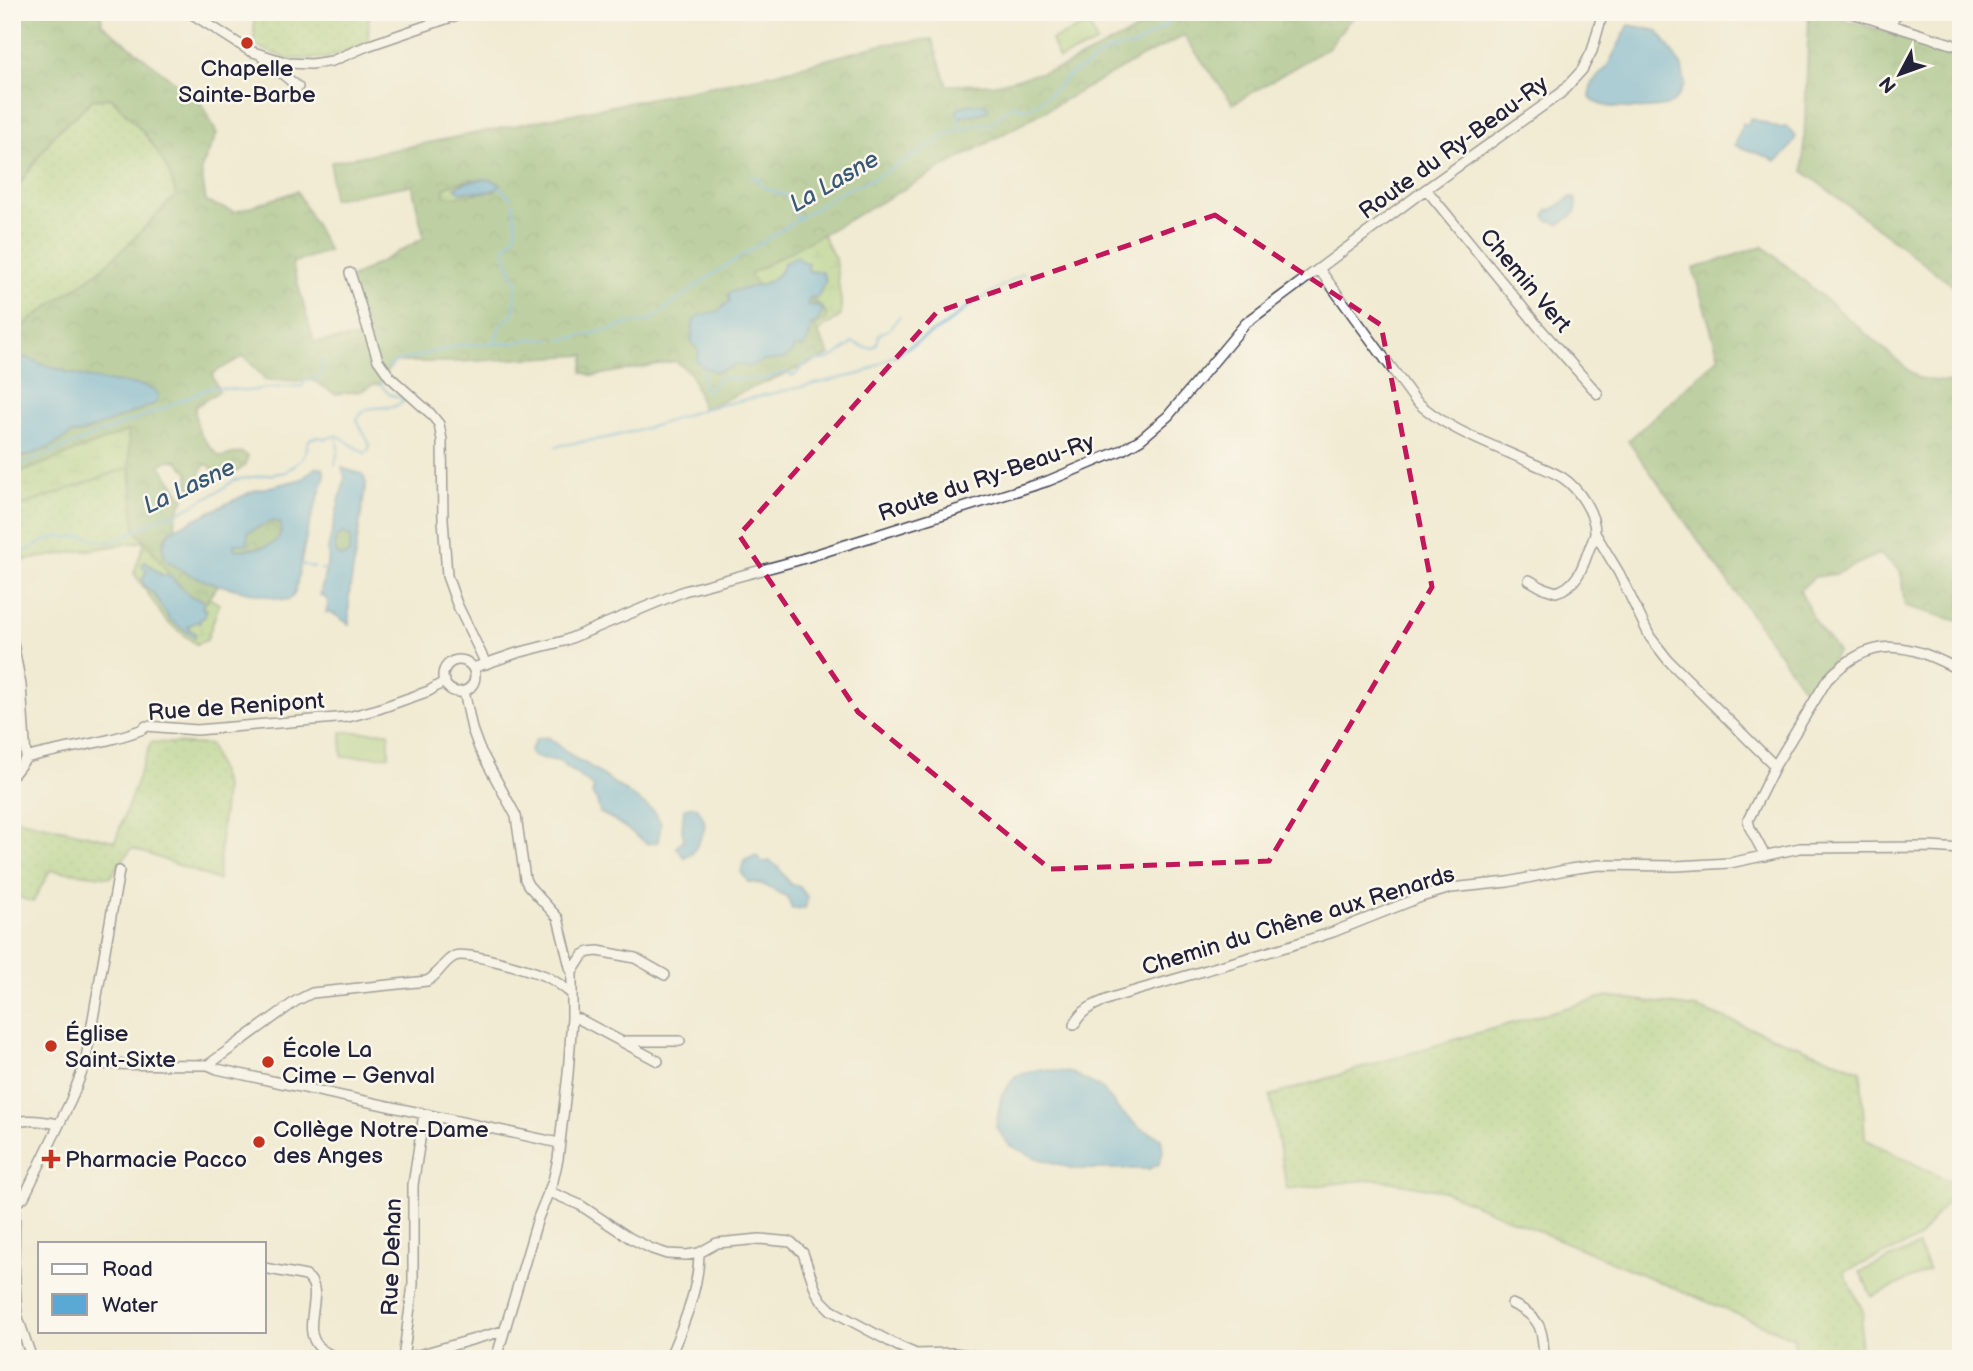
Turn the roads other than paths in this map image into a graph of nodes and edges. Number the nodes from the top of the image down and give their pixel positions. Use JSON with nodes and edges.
{"nodes":[{"id":1,"x":189,"y":12,"type":"edge"},
{"id":2,"x":466,"y":12,"type":"edge"},
{"id":3,"x":1603,"y":12,"type":"edge"},
{"id":4,"x":1849,"y":12,"type":"edge"},
{"id":5,"x":1902,"y":12,"type":"edge"},
{"id":6,"x":1890,"y":24,"type":"junction"},
{"id":7,"x":1961,"y":47,"type":"edge"},
{"id":8,"x":258,"y":53,"type":"junction"},
{"id":9,"x":298,"y":87,"type":"dead end"},
{"id":10,"x":1426,"y":189,"type":"junction"},
{"id":11,"x":1319,"y":269,"type":"junction"},
{"id":12,"x":350,"y":273,"type":"dead end"},
{"id":13,"x":1598,"y":394,"type":"dead end"},
{"id":14,"x":1595,"y":533,"type":"junction"},
{"id":15,"x":1529,"y":580,"type":"dead end"},
{"id":16,"x":12,"y":638,"type":"edge"},
{"id":17,"x":486,"y":664,"type":"junction"},
{"id":18,"x":473,"y":668,"type":"junction"},
{"id":19,"x":1961,"y":671,"type":"edge"},
{"id":20,"x":445,"y":681,"type":"junction"},
{"id":21,"x":464,"y":691,"type":"junction"},
{"id":22,"x":26,"y":758,"type":"junction"},
{"id":23,"x":1775,"y":765,"type":"junction"},
{"id":24,"x":12,"y":776,"type":"edge"},
{"id":25,"x":1961,"y":849,"type":"edge"},
{"id":26,"x":1765,"y":856,"type":"junction"},
{"id":27,"x":119,"y":871,"type":"dead end"},
{"id":28,"x":572,"y":972,"type":"junction"},
{"id":29,"x":665,"y":975,"type":"dead end"},
{"id":30,"x":572,"y":994,"type":"junction"},
{"id":31,"x":572,"y":1018,"type":"junction"},
{"id":32,"x":1074,"y":1025,"type":"dead end"},
{"id":33,"x":621,"y":1041,"type":"junction"},
{"id":34,"x":680,"y":1041,"type":"dead end"},
{"id":35,"x":658,"y":1061,"type":"dead end"},
{"id":36,"x":85,"y":1064,"type":"junction"},
{"id":37,"x":208,"y":1065,"type":"junction"},
{"id":38,"x":424,"y":1115,"type":"junction"},
{"id":39,"x":15,"y":1122,"type":"edge"},
{"id":40,"x":58,"y":1124,"type":"junction"},
{"id":41,"x":559,"y":1143,"type":"junction"},
{"id":42,"x":550,"y":1192,"type":"junction"},
{"id":43,"x":13,"y":1201,"type":"edge"},
{"id":44,"x":698,"y":1253,"type":"junction"},
{"id":45,"x":266,"y":1268,"type":"edge"},
{"id":46,"x":1513,"y":1304,"type":"dead end"},
{"id":47,"x":15,"y":1315,"type":"edge"},
{"id":48,"x":503,"y":1331,"type":"junction"},
{"id":49,"x":29,"y":1348,"type":"junction"},
{"id":50,"x":33,"y":1359,"type":"edge"},
{"id":51,"x":39,"y":1359,"type":"edge"},
{"id":52,"x":340,"y":1359,"type":"edge"},
{"id":53,"x":404,"y":1359,"type":"edge"},
{"id":54,"x":496,"y":1359,"type":"edge"},
{"id":55,"x":669,"y":1359,"type":"edge"},
{"id":56,"x":1002,"y":1359,"type":"edge"},
{"id":57,"x":1544,"y":1359,"type":"edge"}],
"edges":[{"from":1,"to":8,"type":"street"},
{"from":2,"to":8,"type":"street"},
{"from":3,"to":10,"type":"street","name":"Route du Ry-Beau-Ry"},
{"from":4,"to":6,"type":"street"},
{"from":5,"to":6,"type":"street"},
{"from":6,"to":7,"type":"street"},
{"from":8,"to":9,"type":"street"},
{"from":10,"to":11,"type":"street","name":"Route du Ry-Beau-Ry"},
{"from":10,"to":13,"type":"street","name":"Chemin Vert"},
{"from":11,"to":14,"type":"street"},
{"from":11,"to":17,"type":"street","name":"Route du Ry-Beau-Ry"},
{"from":12,"to":17,"type":"street"},
{"from":14,"to":15,"type":"street"},
{"from":14,"to":23,"type":"street"},
{"from":16,"to":22,"type":"street"},
{"from":17,"to":18,"type":"street","name":"Route du Ry-Beau-Ry"},
{"from":18,"to":20,"type":"street"},
{"from":18,"to":21,"type":"street"},
{"from":19,"to":23,"type":"street"},
{"from":20,"to":21,"type":"street"},
{"from":20,"to":22,"type":"street","name":"Rue de Renipont"},
{"from":21,"to":28,"type":"street"},
{"from":22,"to":24,"type":"street"},
{"from":23,"to":26,"type":"street"},
{"from":25,"to":26,"type":"street","name":"Chemin du Chêne aux Renards"},
{"from":26,"to":32,"type":"street","name":"Chemin du Chêne aux Renards"},
{"from":27,"to":36,"type":"street"},
{"from":28,"to":29,"type":"street"},
{"from":28,"to":30,"type":"street"},
{"from":30,"to":31,"type":"street"},
{"from":30,"to":37,"type":"street"},
{"from":31,"to":33,"type":"street"},
{"from":31,"to":41,"type":"street"},
{"from":33,"to":34,"type":"street"},
{"from":33,"to":35,"type":"street"},
{"from":36,"to":37,"type":"street"},
{"from":36,"to":40,"type":"street"},
{"from":37,"to":38,"type":"street"},
{"from":38,"to":41,"type":"street"},
{"from":38,"to":53,"type":"street","name":"Rue Dehan"},
{"from":39,"to":40,"type":"street"},
{"from":40,"to":43,"type":"street"},
{"from":41,"to":42,"type":"street"},
{"from":42,"to":44,"type":"street"},
{"from":42,"to":48,"type":"street"},
{"from":43,"to":47,"type":"street"},
{"from":44,"to":55,"type":"street"},
{"from":44,"to":56,"type":"street"},
{"from":45,"to":52,"type":"street"},
{"from":46,"to":57,"type":"street"},
{"from":47,"to":49,"type":"street"},
{"from":48,"to":53,"type":"street"},
{"from":48,"to":54,"type":"street"},
{"from":49,"to":50,"type":"street"},
{"from":49,"to":51,"type":"street"}]}
